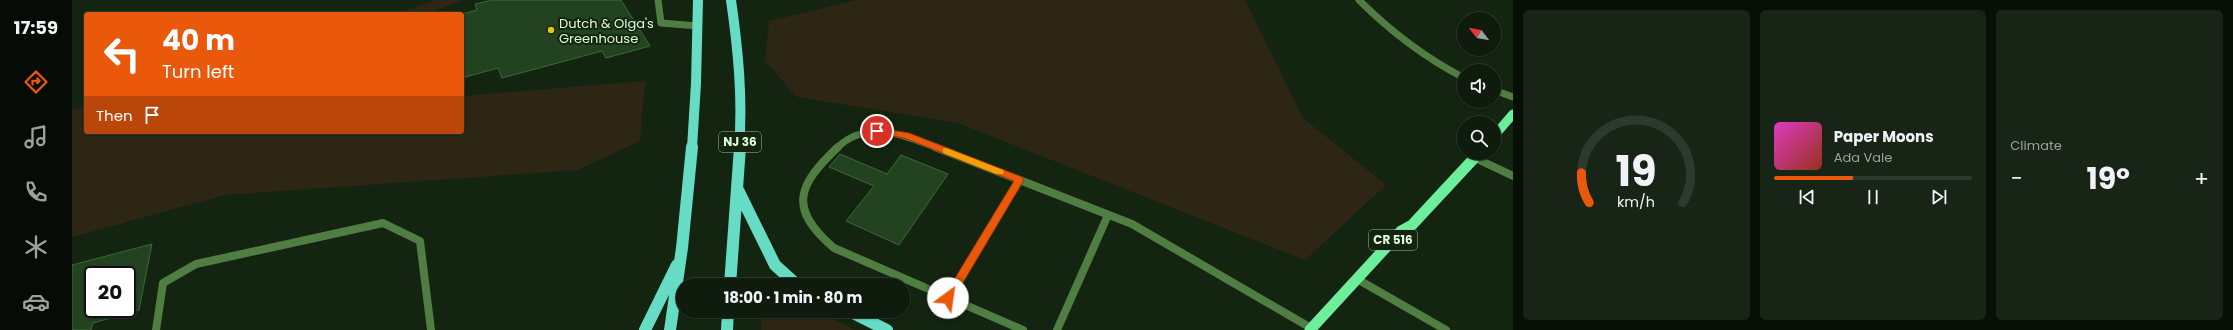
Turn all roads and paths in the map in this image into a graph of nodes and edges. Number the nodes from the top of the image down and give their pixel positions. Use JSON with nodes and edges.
{"nodes":[{"id":1,"x":658,"y":0,"type":"edge"},
{"id":2,"x":698,"y":0,"type":"edge"},
{"id":3,"x":731,"y":0,"type":"edge"},
{"id":4,"x":1359,"y":0,"type":"edge"},
{"id":5,"x":698,"y":26,"type":"junction"},
{"id":6,"x":1457,"y":74,"type":"edge"},
{"id":7,"x":1501,"y":93,"type":"edge"},
{"id":8,"x":1513,"y":97,"type":"edge"},
{"id":9,"x":1513,"y":114,"type":"edge"},
{"id":10,"x":1501,"y":128,"type":"edge"},
{"id":11,"x":1473,"y":160,"type":"edge"},
{"id":12,"x":1484,"y":160,"type":"edge"},
{"id":13,"x":1513,"y":176,"type":"edge"},
{"id":14,"x":1019,"y":180,"type":"junction"},
{"id":15,"x":737,"y":189,"type":"junction"},
{"id":16,"x":1108,"y":215,"type":"junction"},
{"id":17,"x":682,"y":255,"type":"junction"},
{"id":18,"x":731,"y":278,"type":"edge"},
{"id":19,"x":789,"y":278,"type":"edge"},
{"id":20,"x":1357,"y":279,"type":"junction"},
{"id":21,"x":948,"y":298,"type":"junction"},
{"id":22,"x":728,"y":318,"type":"edge"},
{"id":23,"x":863,"y":318,"type":"edge"},
{"id":24,"x":1310,"y":329,"type":"edge"},
{"id":25,"x":156,"y":330,"type":"edge"},
{"id":26,"x":431,"y":330,"type":"edge"},
{"id":27,"x":645,"y":330,"type":"edge"},
{"id":28,"x":670,"y":330,"type":"edge"},
{"id":29,"x":727,"y":330,"type":"edge"},
{"id":30,"x":887,"y":330,"type":"edge"},
{"id":31,"x":1023,"y":330,"type":"edge"},
{"id":32,"x":1057,"y":330,"type":"edge"},
{"id":33,"x":1446,"y":330,"type":"edge"}],
"edges":[{"from":1,"to":5,"type":"street"},
{"from":2,"to":5,"type":"highway"},
{"from":3,"to":15,"type":"highway","number":"NJ 36"},
{"from":4,"to":6,"type":"street"},
{"from":5,"to":17,"type":"highway"},
{"from":7,"to":8,"type":"street"},
{"from":9,"to":10,"type":"main road"},
{"from":11,"to":20,"type":"main road","number":"CR 516"},
{"from":12,"to":13,"type":"street"},
{"from":14,"to":16,"type":"street"},
{"from":14,"to":21,"type":"street"},
{"from":14,"to":21,"type":"street"},
{"from":15,"to":18,"type":"highway","number":"NJ 36"},
{"from":15,"to":19,"type":"highway"},
{"from":16,"to":24,"type":"street"},
{"from":16,"to":32,"type":"street"},
{"from":17,"to":27,"type":"highway"},
{"from":17,"to":28,"type":"highway"},
{"from":20,"to":24,"type":"main road","number":"CR 516"},
{"from":20,"to":33,"type":"street"},
{"from":21,"to":31,"type":"street"},
{"from":22,"to":29,"type":"highway"},
{"from":23,"to":30,"type":"highway"},
{"from":25,"to":26,"type":"street"}]}
